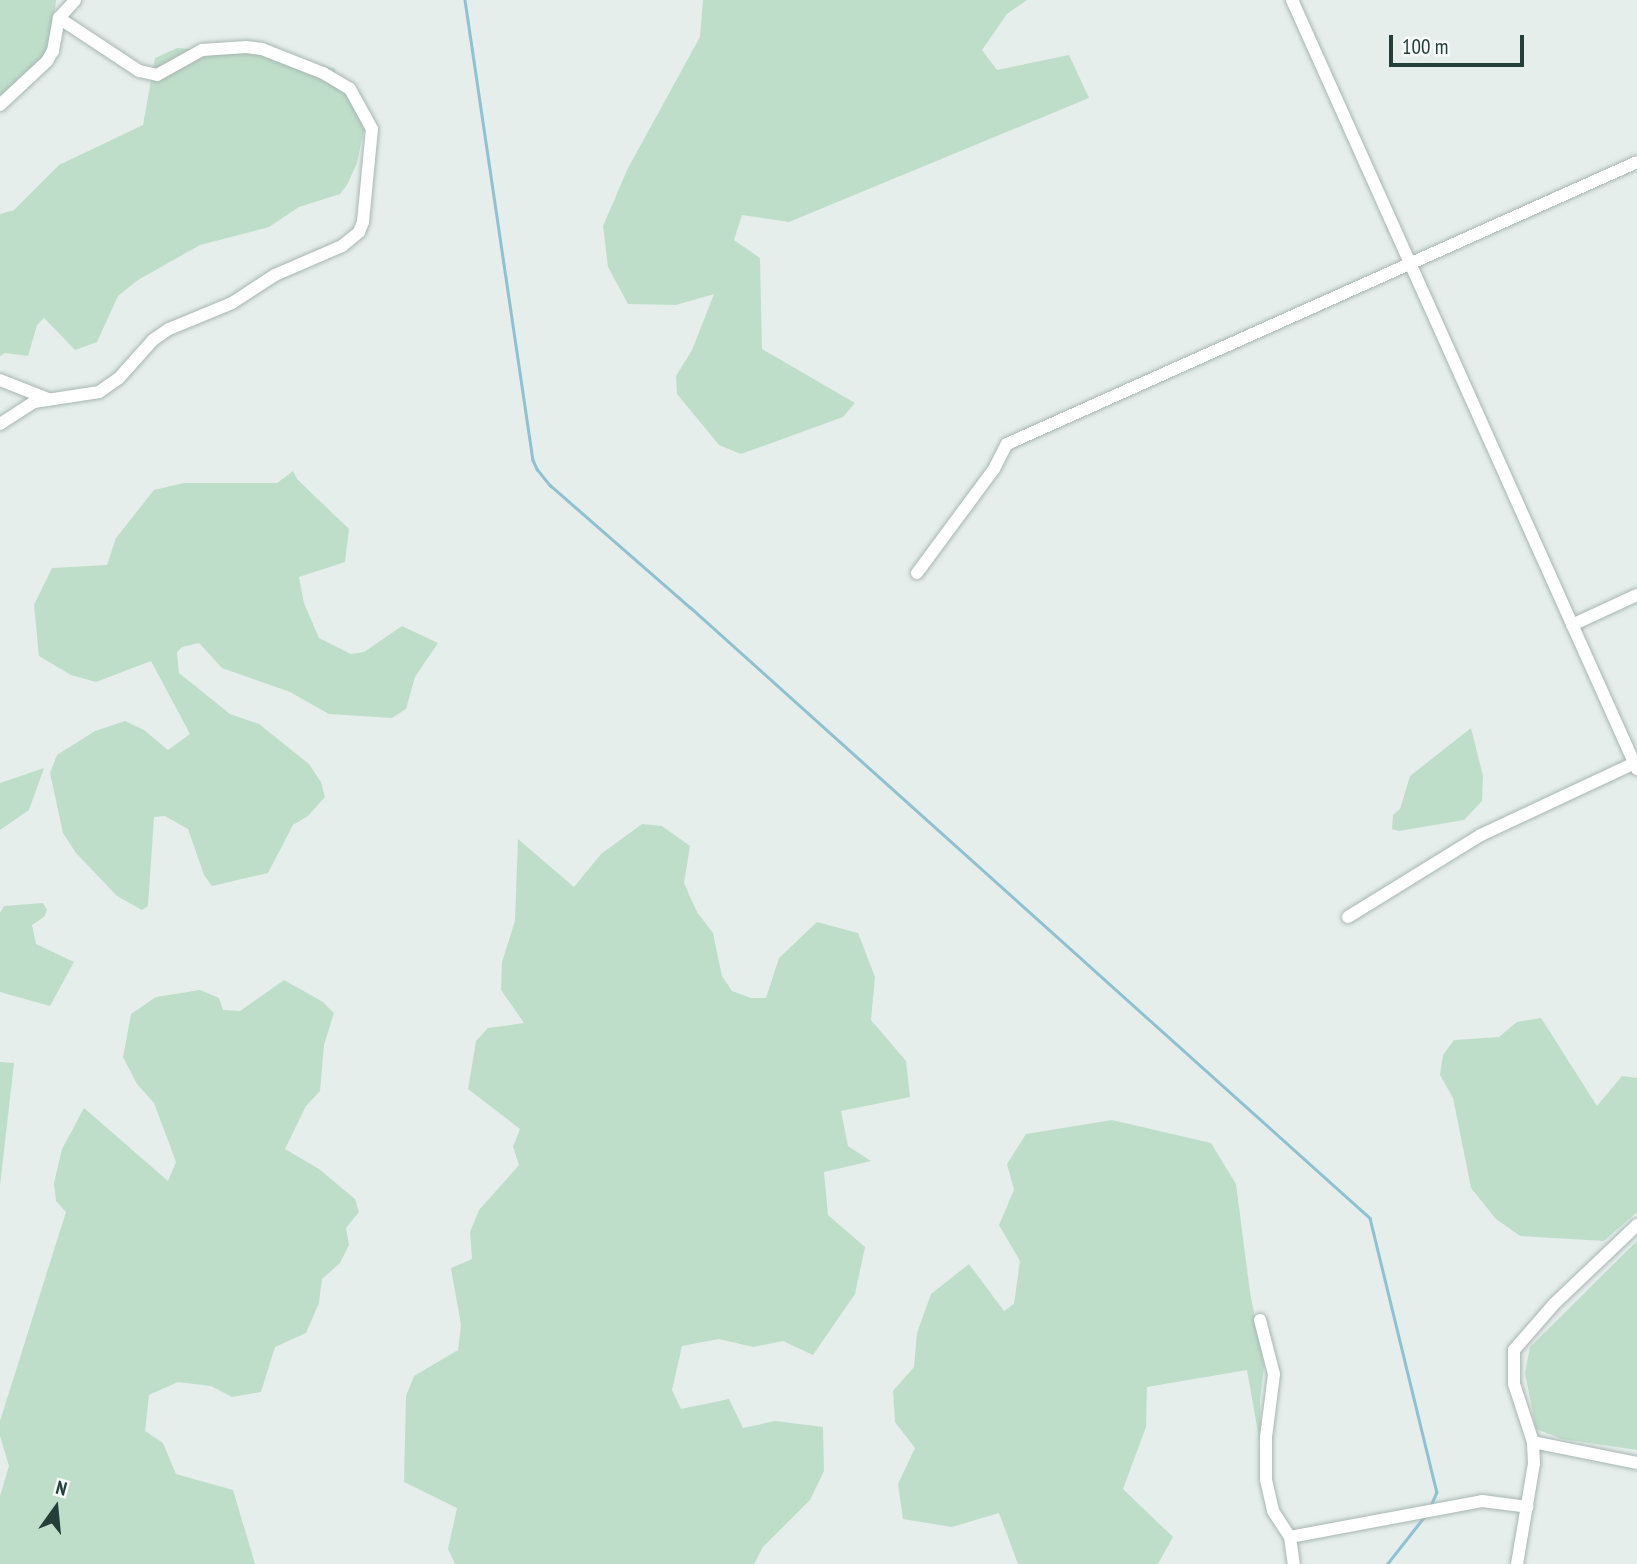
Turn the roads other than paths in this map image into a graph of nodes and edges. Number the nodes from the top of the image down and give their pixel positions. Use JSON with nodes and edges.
{"nodes":[{"id":1,"x":75,"y":0,"type":"edge"},
{"id":2,"x":1292,"y":0,"type":"edge"},
{"id":3,"x":59,"y":18,"type":"junction"},
{"id":4,"x":0,"y":105,"type":"edge"},
{"id":5,"x":1637,"y":162,"type":"edge"},
{"id":6,"x":1410,"y":262,"type":"junction"},
{"id":7,"x":0,"y":380,"type":"edge"},
{"id":8,"x":48,"y":399,"type":"junction"},
{"id":9,"x":0,"y":424,"type":"edge"},
{"id":10,"x":916,"y":573,"type":"dead end"},
{"id":11,"x":1637,"y":595,"type":"edge"},
{"id":12,"x":1572,"y":625,"type":"junction"},
{"id":13,"x":1636,"y":765,"type":"edge"},
{"id":14,"x":1348,"y":917,"type":"dead end"},
{"id":15,"x":1637,"y":1225,"type":"edge"},
{"id":16,"x":1260,"y":1320,"type":"dead end"},
{"id":17,"x":1533,"y":1442,"type":"junction"},
{"id":18,"x":1637,"y":1462,"type":"edge"},
{"id":19,"x":1528,"y":1507,"type":"junction"},
{"id":20,"x":1290,"y":1537,"type":"junction"},
{"id":21,"x":1294,"y":1564,"type":"edge"},
{"id":22,"x":1517,"y":1564,"type":"edge"}],
"edges":[{"from":1,"to":3,"type":"street"},
{"from":2,"to":6,"type":"street"},
{"from":3,"to":4,"type":"street"},
{"from":3,"to":8,"type":"street"},
{"from":5,"to":6,"type":"street"},
{"from":6,"to":10,"type":"street"},
{"from":6,"to":12,"type":"street"},
{"from":7,"to":8,"type":"street"},
{"from":8,"to":9,"type":"street"},
{"from":11,"to":12,"type":"street"},
{"from":12,"to":13,"type":"street"},
{"from":13,"to":14,"type":"street"},
{"from":15,"to":17,"type":"street"},
{"from":16,"to":20,"type":"street"},
{"from":17,"to":18,"type":"street"},
{"from":17,"to":19,"type":"street"},
{"from":19,"to":20,"type":"street"},
{"from":19,"to":22,"type":"street"},
{"from":20,"to":21,"type":"street"}]}
